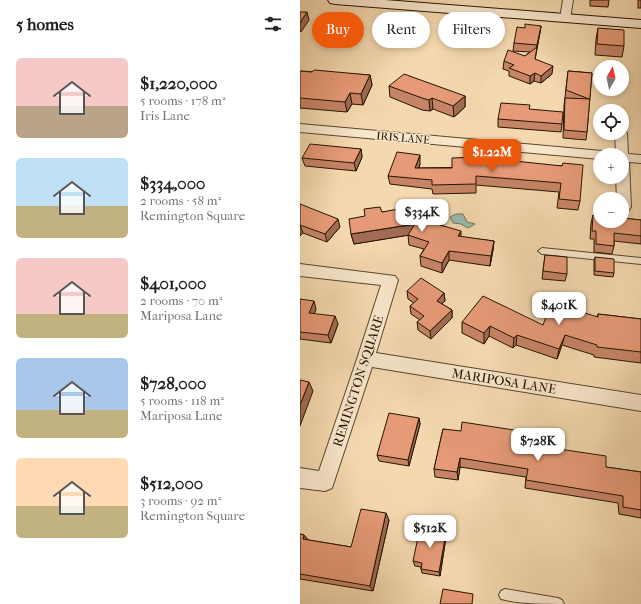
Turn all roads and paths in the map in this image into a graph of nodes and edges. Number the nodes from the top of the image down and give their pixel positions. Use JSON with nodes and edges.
{"nodes":[{"id":1,"x":335,"y":0,"type":"edge"},
{"id":2,"x":568,"y":0,"type":"edge"},
{"id":3,"x":407,"y":3,"type":"edge"},
{"id":4,"x":566,"y":18,"type":"junction"},
{"id":5,"x":641,"y":24,"type":"edge"},
{"id":6,"x":300,"y":128,"type":"edge"},
{"id":7,"x":593,"y":154,"type":"edge"},
{"id":8,"x":629,"y":157,"type":"edge"},
{"id":9,"x":641,"y":158,"type":"edge"},
{"id":10,"x":542,"y":251,"type":"dead end"},
{"id":11,"x":641,"y":261,"type":"edge"},
{"id":12,"x":300,"y":270,"type":"edge"},
{"id":13,"x":366,"y":359,"type":"junction"},
{"id":14,"x":641,"y":402,"type":"edge"},
{"id":15,"x":300,"y":478,"type":"edge"},
{"id":16,"x":505,"y":595,"type":"dead end"},
{"id":17,"x":558,"y":604,"type":"edge"}],
"edges":[{"from":1,"to":3,"type":"street"},
{"from":2,"to":4,"type":"street"},
{"from":3,"to":4,"type":"street"},
{"from":4,"to":5,"type":"street"},
{"from":6,"to":7,"type":"street","name":"IRIS LANE"},
{"from":8,"to":9,"type":"street"},
{"from":10,"to":11,"type":"lane"},
{"from":12,"to":13,"type":"street","name":"REMINGTON SQUARE"},
{"from":13,"to":14,"type":"street","name":"MARIPOSA LANE"},
{"from":13,"to":15,"type":"street","name":"REMINGTON SQUARE"},
{"from":16,"to":17,"type":"lane"}]}
